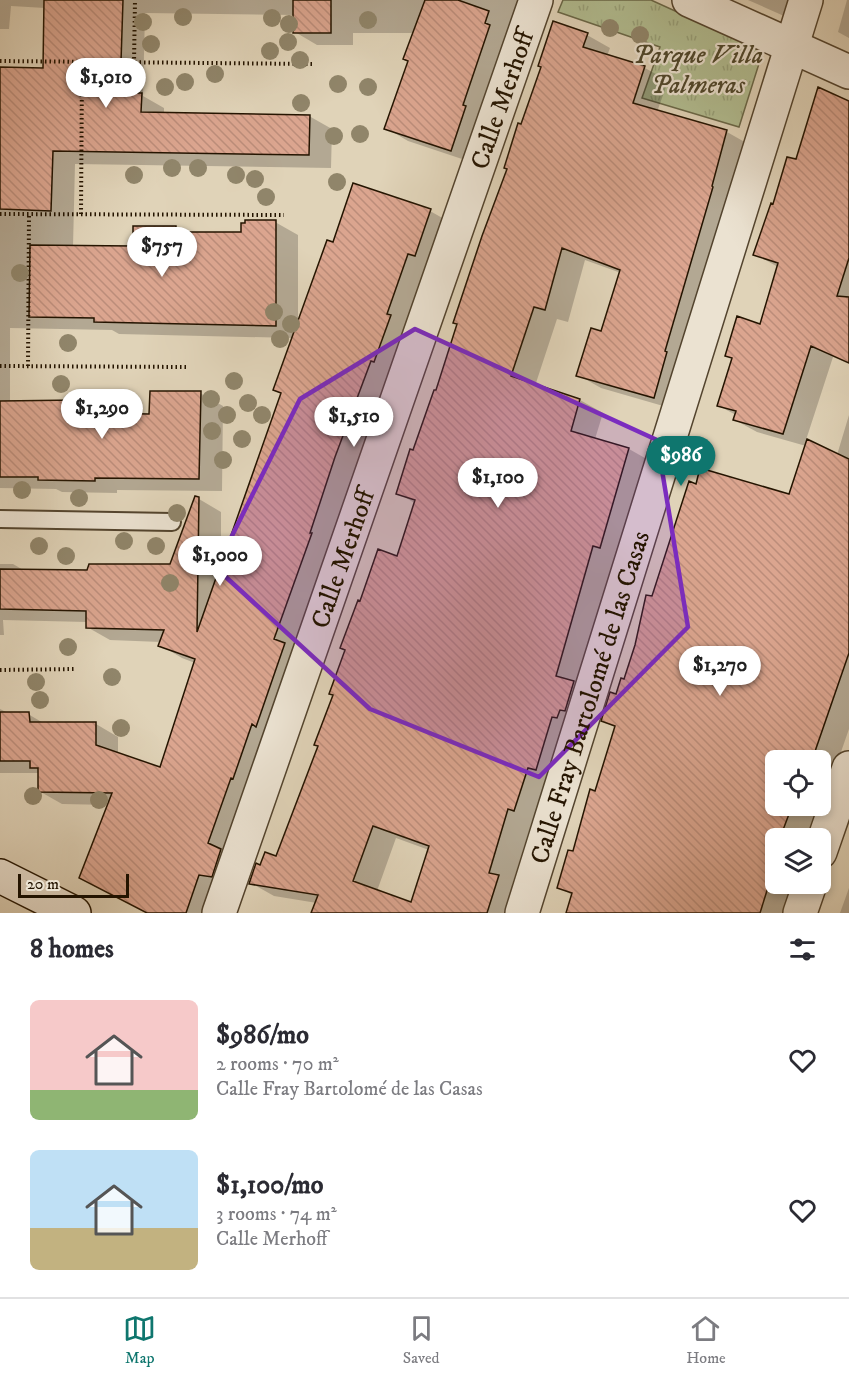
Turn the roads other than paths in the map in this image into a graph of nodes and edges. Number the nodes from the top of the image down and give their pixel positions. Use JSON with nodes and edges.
{"nodes":[{"id":1,"x":536,"y":0,"type":"edge"},
{"id":2,"x":689,"y":0,"type":"edge"},
{"id":3,"x":806,"y":0,"type":"edge"},
{"id":4,"x":792,"y":45,"type":"junction"},
{"id":5,"x":849,"y":72,"type":"edge"},
{"id":6,"x":0,"y":519,"type":"edge"},
{"id":7,"x":172,"y":522,"type":"dead end"},
{"id":8,"x":849,"y":768,"type":"edge"},
{"id":9,"x":828,"y":828,"type":"edge"},
{"id":10,"x":0,"y":876,"type":"edge"},
{"id":11,"x":807,"y":894,"type":"edge"},
{"id":12,"x":74,"y":913,"type":"edge"},
{"id":13,"x":219,"y":913,"type":"edge"},
{"id":14,"x":522,"y":913,"type":"edge"},
{"id":15,"x":800,"y":913,"type":"edge"}],
"edges":[{"from":1,"to":13,"type":"street","name":"Calle Merhoff"},
{"from":2,"to":4,"type":"street"},
{"from":3,"to":4,"type":"street","name":"Calle Fray Bartolomé de las Casas"},
{"from":4,"to":5,"type":"street"},
{"from":4,"to":14,"type":"street","name":"Calle Fray Bartolomé de las Casas"},
{"from":6,"to":7,"type":"lane"},
{"from":8,"to":9,"type":"street"},
{"from":10,"to":12,"type":"street"},
{"from":11,"to":15,"type":"street"}]}
